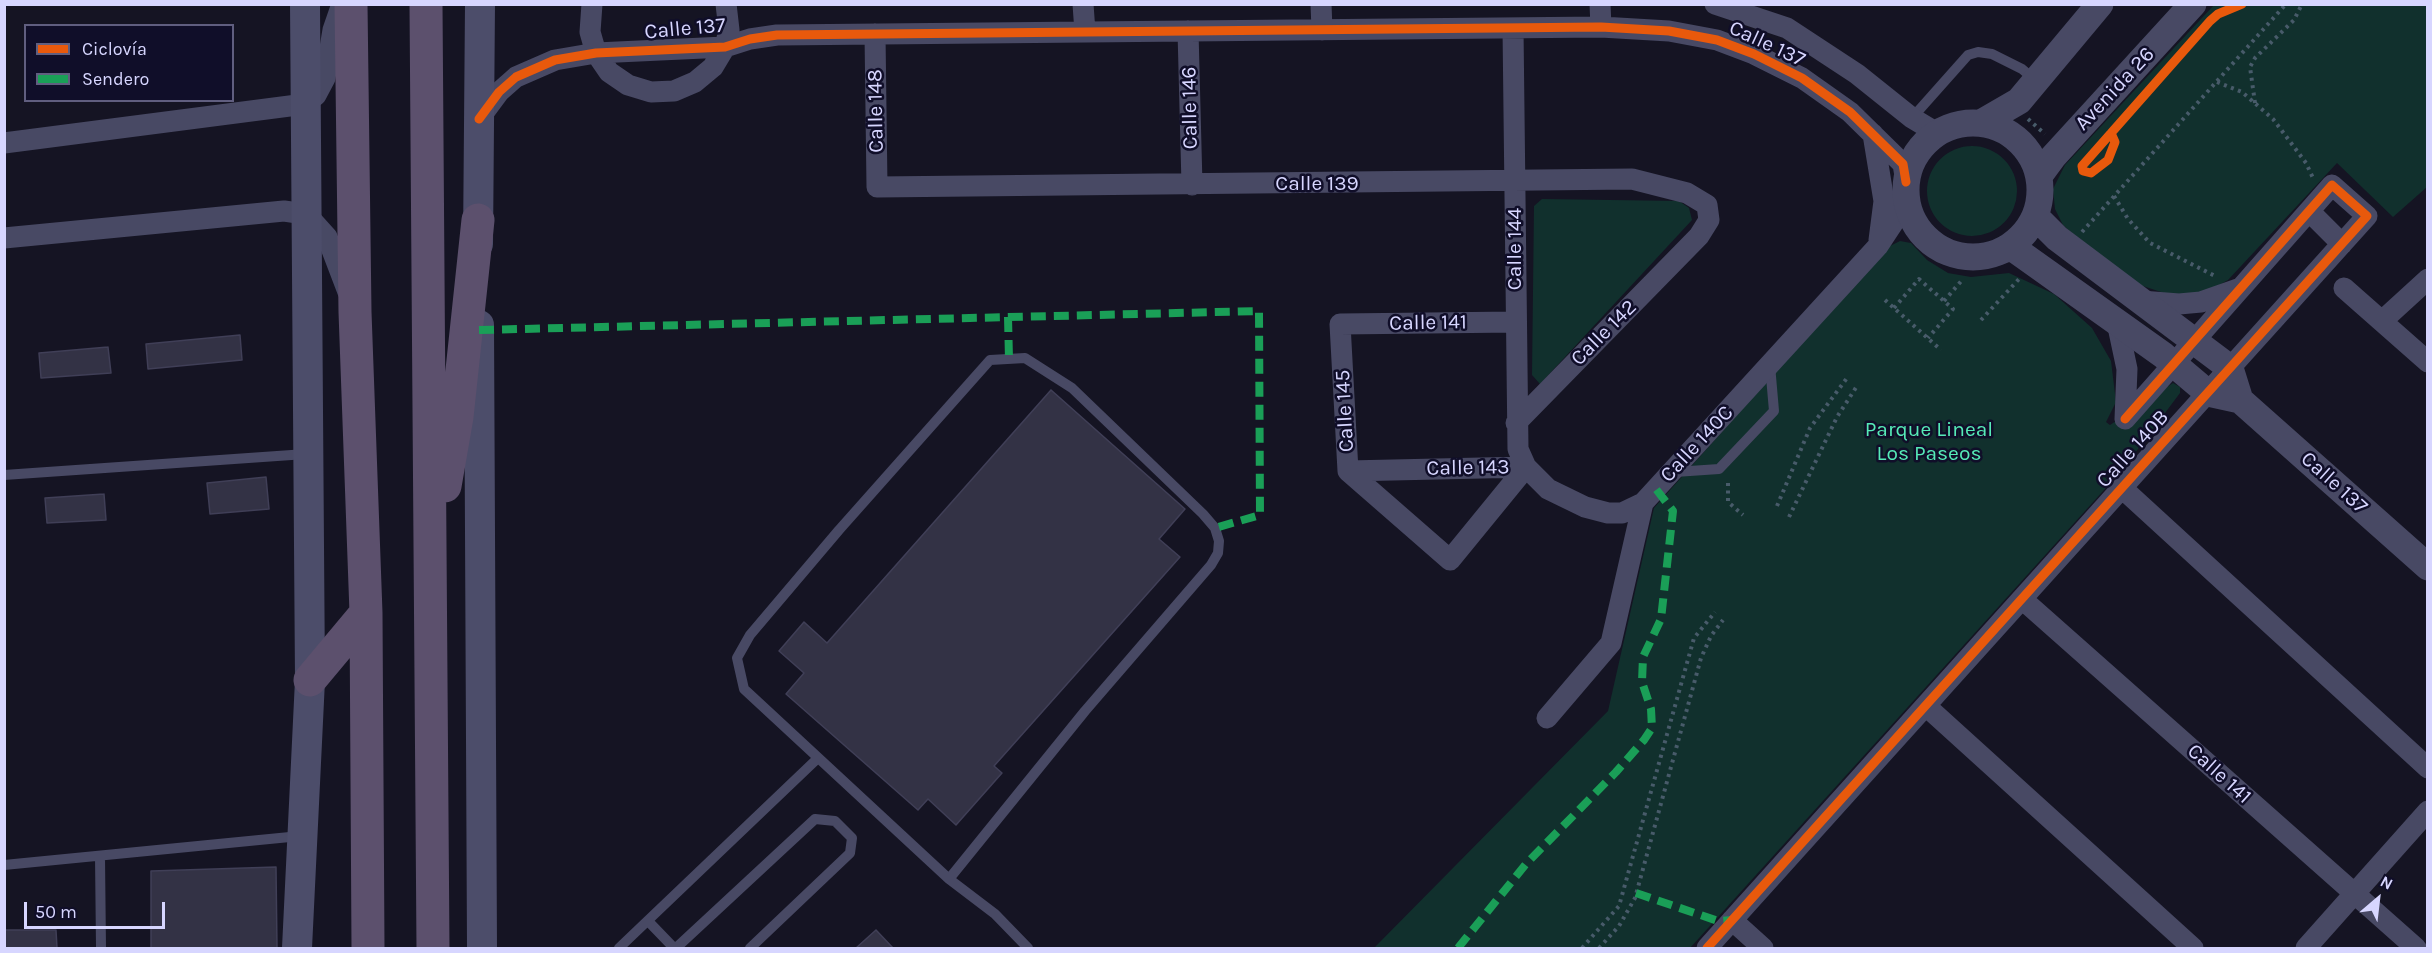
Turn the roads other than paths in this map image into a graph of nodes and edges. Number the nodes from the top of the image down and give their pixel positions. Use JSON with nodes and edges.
{"nodes":[{"id":1,"x":305,"y":4,"type":"edge"},
{"id":2,"x":342,"y":4,"type":"edge"},
{"id":3,"x":351,"y":4,"type":"edge"},
{"id":4,"x":426,"y":4,"type":"edge"},
{"id":5,"x":480,"y":4,"type":"edge"},
{"id":6,"x":592,"y":4,"type":"edge"},
{"id":7,"x":726,"y":4,"type":"edge"},
{"id":8,"x":1083,"y":4,"type":"edge"},
{"id":9,"x":1321,"y":4,"type":"edge"},
{"id":10,"x":1600,"y":4,"type":"edge"},
{"id":11,"x":1714,"y":4,"type":"edge"},
{"id":12,"x":2100,"y":4,"type":"edge"},
{"id":13,"x":2193,"y":4,"type":"edge"},
{"id":14,"x":1601,"y":27,"type":"junction"},
{"id":15,"x":1513,"y":28,"type":"junction"},
{"id":16,"x":1322,"y":30,"type":"junction"},
{"id":17,"x":1188,"y":31,"type":"junction"},
{"id":18,"x":1085,"y":32,"type":"junction"},
{"id":19,"x":874,"y":34,"type":"junction"},
{"id":20,"x":725,"y":47,"type":"junction"},
{"id":21,"x":596,"y":52,"type":"junction"},
{"id":22,"x":2036,"y":81,"type":"junction"},
{"id":23,"x":305,"y":104,"type":"junction"},
{"id":24,"x":1912,"y":118,"type":"junction"},
{"id":25,"x":479,"y":119,"type":"junction"},
{"id":26,"x":1981,"y":123,"type":"junction"},
{"id":27,"x":1937,"y":133,"type":"junction"},
{"id":28,"x":1873,"y":134,"type":"junction"},
{"id":29,"x":4,"y":143,"type":"edge"},
{"id":30,"x":2039,"y":176,"type":"junction"},
{"id":31,"x":1515,"y":182,"type":"junction"},
{"id":32,"x":1192,"y":185,"type":"junction"},
{"id":33,"x":877,"y":187,"type":"joint"},
{"id":34,"x":1906,"y":192,"type":"junction"},
{"id":35,"x":2309,"y":211,"type":"junction"},
{"id":36,"x":2035,"y":216,"type":"junction"},
{"id":37,"x":309,"y":217,"type":"junction"},
{"id":38,"x":478,"y":220,"type":"junction"},
{"id":39,"x":4,"y":238,"type":"edge"},
{"id":40,"x":1693,"y":243,"type":"joint"},
{"id":41,"x":2342,"y":244,"type":"junction"},
{"id":42,"x":1878,"y":246,"type":"junction"},
{"id":43,"x":2010,"y":246,"type":"junction"},
{"id":44,"x":2427,"y":279,"type":"edge"},
{"id":45,"x":2344,"y":288,"type":"dead end"},
{"id":46,"x":2239,"y":289,"type":"junction"},
{"id":47,"x":2141,"y":301,"type":"junction"},
{"id":48,"x":356,"y":312,"type":"junction"},
{"id":49,"x":2382,"y":321,"type":"junction"},
{"id":50,"x":1515,"y":322,"type":"junction"},
{"id":51,"x":2116,"y":322,"type":"junction"},
{"id":52,"x":1341,"y":324,"type":"joint"},
{"id":53,"x":2194,"y":340,"type":"junction"},
{"id":54,"x":2427,"y":362,"type":"edge"},
{"id":55,"x":2173,"y":364,"type":"junction"},
{"id":56,"x":1770,"y":365,"type":"junction"},
{"id":57,"x":2230,"y":368,"type":"junction"},
{"id":58,"x":2208,"y":393,"type":"junction"},
{"id":59,"x":2240,"y":400,"type":"junction"},
{"id":60,"x":1516,"y":423,"type":"junction"},
{"id":61,"x":309,"y":454,"type":"junction"},
{"id":62,"x":1526,"y":467,"type":"junction"},
{"id":63,"x":1348,"y":471,"type":"junction"},
{"id":64,"x":1672,"y":472,"type":"junction"},
{"id":65,"x":4,"y":475,"type":"edge"},
{"id":66,"x":2122,"y":488,"type":"junction"},
{"id":67,"x":1643,"y":503,"type":"junction"},
{"id":68,"x":2427,"y":567,"type":"edge"},
{"id":69,"x":430,"y":571,"type":"junction"},
{"id":70,"x":2022,"y":599,"type":"junction"},
{"id":71,"x":366,"y":613,"type":"junction"},
{"id":72,"x":310,"y":680,"type":"junction"},
{"id":73,"x":1926,"y":706,"type":"junction"},
{"id":74,"x":1547,"y":718,"type":"dead end"},
{"id":75,"x":818,"y":758,"type":"junction"},
{"id":76,"x":2427,"y":768,"type":"edge"},
{"id":77,"x":2427,"y":811,"type":"edge"},
{"id":78,"x":303,"y":836,"type":"junction"},
{"id":79,"x":100,"y":857,"type":"junction"},
{"id":80,"x":4,"y":865,"type":"edge"},
{"id":81,"x":949,"y":879,"type":"junction"},
{"id":82,"x":2354,"y":894,"type":"junction"},
{"id":83,"x":1732,"y":920,"type":"junction"},
{"id":84,"x":648,"y":921,"type":"junction"},
{"id":85,"x":101,"y":948,"type":"edge"},
{"id":86,"x":297,"y":948,"type":"edge"},
{"id":87,"x":368,"y":948,"type":"edge"},
{"id":88,"x":434,"y":948,"type":"edge"},
{"id":89,"x":482,"y":948,"type":"edge"},
{"id":90,"x":619,"y":948,"type":"edge"},
{"id":91,"x":675,"y":948,"type":"edge"},
{"id":92,"x":750,"y":948,"type":"edge"},
{"id":93,"x":1028,"y":948,"type":"edge"},
{"id":94,"x":1707,"y":948,"type":"edge"},
{"id":95,"x":1763,"y":948,"type":"edge"},
{"id":96,"x":2193,"y":948,"type":"edge"},
{"id":97,"x":2306,"y":948,"type":"edge"},
{"id":98,"x":2416,"y":948,"type":"edge"}],
"edges":[{"from":1,"to":23,"type":"main road"},
{"from":2,"to":23,"type":"street"},
{"from":3,"to":48,"type":"highway"},
{"from":4,"to":69,"type":"highway"},
{"from":5,"to":25,"type":"main road"},
{"from":6,"to":21,"type":"street"},
{"from":7,"to":20,"type":"street"},
{"from":8,"to":18,"type":"street"},
{"from":9,"to":16,"type":"street"},
{"from":10,"to":14,"type":"street"},
{"from":11,"to":24,"type":"street","name":"Calle 137"},
{"from":12,"to":22,"type":"street"},
{"from":13,"to":30,"type":"street","name":"Avenida 26"},
{"from":14,"to":15,"type":"street","name":"Calle 137"},
{"from":14,"to":28,"type":"street","name":"Calle 137"},
{"from":15,"to":16,"type":"street","name":"Calle 137"},
{"from":15,"to":31,"type":"street","name":"Calle 144"},
{"from":16,"to":17,"type":"street","name":"Calle 137"},
{"from":17,"to":18,"type":"street","name":"Calle 137"},
{"from":17,"to":32,"type":"street","name":"Calle 146"},
{"from":18,"to":19,"type":"street","name":"Calle 137"},
{"from":19,"to":20,"type":"street","name":"Calle 137"},
{"from":19,"to":33,"type":"street","name":"Calle 148"},
{"from":20,"to":21,"type":"street","name":"Calle 137"},
{"from":20,"to":21,"type":"street"},
{"from":21,"to":25,"type":"street","name":"Calle 137"},
{"from":22,"to":24,"type":"lane"},
{"from":22,"to":26,"type":"street"},
{"from":23,"to":29,"type":"street"},
{"from":23,"to":37,"type":"main road"},
{"from":24,"to":27,"type":"street","name":"Calle 137"},
{"from":25,"to":38,"type":"main road"},
{"from":26,"to":27,"type":"street"},
{"from":26,"to":30,"type":"street"},
{"from":27,"to":34,"type":"street"},
{"from":28,"to":34,"type":"street","name":"Calle 137"},
{"from":28,"to":42,"type":"street"},
{"from":30,"to":36,"type":"street"},
{"from":31,"to":32,"type":"street","name":"Calle 139"},
{"from":31,"to":40,"type":"street","name":"Calle 139"},
{"from":31,"to":50,"type":"street","name":"Calle 144"},
{"from":32,"to":33,"type":"street","name":"Calle 139"},
{"from":34,"to":42,"type":"street","name":"Calle 140C"},
{"from":34,"to":43,"type":"street"},
{"from":35,"to":41,"type":"street"},
{"from":35,"to":41,"type":"street","name":"Calle 140B"},
{"from":35,"to":46,"type":"street"},
{"from":36,"to":43,"type":"street"},
{"from":36,"to":47,"type":"street"},
{"from":37,"to":39,"type":"street"},
{"from":37,"to":48,"type":"street"},
{"from":37,"to":61,"type":"main road"},
{"from":38,"to":69,"type":"highway"},
{"from":38,"to":89,"type":"main road"},
{"from":40,"to":60,"type":"street","name":"Calle 142"},
{"from":41,"to":57,"type":"street","name":"Calle 140B"},
{"from":42,"to":56,"type":"street","name":"Calle 140C"},
{"from":43,"to":51,"type":"street","name":"Calle 137"},
{"from":44,"to":49,"type":"street"},
{"from":45,"to":49,"type":"street"},
{"from":46,"to":47,"type":"street"},
{"from":46,"to":53,"type":"street"},
{"from":47,"to":53,"type":"street"},
{"from":48,"to":71,"type":"highway"},
{"from":49,"to":54,"type":"street"},
{"from":50,"to":52,"type":"street","name":"Calle 141"},
{"from":50,"to":60,"type":"street","name":"Calle 144"},
{"from":51,"to":55,"type":"street","name":"Calle 137"},
{"from":51,"to":55,"type":"street"},
{"from":52,"to":63,"type":"street","name":"Calle 145"},
{"from":53,"to":55,"type":"street"},
{"from":53,"to":57,"type":"street"},
{"from":55,"to":58,"type":"street","name":"Calle 137"},
{"from":56,"to":64,"type":"street","name":"Calle 140C"},
{"from":56,"to":64,"type":"lane"},
{"from":57,"to":58,"type":"street","name":"Calle 140B"},
{"from":57,"to":59,"type":"street"},
{"from":58,"to":59,"type":"street","name":"Calle 137"},
{"from":58,"to":66,"type":"street","name":"Calle 140B"},
{"from":59,"to":68,"type":"street","name":"Calle 137"},
{"from":60,"to":62,"type":"street","name":"Calle 144"},
{"from":61,"to":65,"type":"lane"},
{"from":61,"to":72,"type":"main road"},
{"from":62,"to":63,"type":"street","name":"Calle 143"},
{"from":62,"to":63,"type":"street","name":"Calle 145"},
{"from":62,"to":67,"type":"street","name":"Calle 143"},
{"from":64,"to":67,"type":"street","name":"Calle 140C"},
{"from":66,"to":70,"type":"street","name":"Calle 140B"},
{"from":66,"to":76,"type":"street"},
{"from":67,"to":74,"type":"street"},
{"from":69,"to":88,"type":"highway"},
{"from":70,"to":73,"type":"street","name":"Calle 140B"},
{"from":70,"to":82,"type":"street","name":"Calle 141"},
{"from":71,"to":72,"type":"highway"},
{"from":71,"to":87,"type":"highway"},
{"from":72,"to":78,"type":"main road"},
{"from":73,"to":83,"type":"street","name":"Calle 140B"},
{"from":73,"to":96,"type":"street"},
{"from":75,"to":81,"type":"lane"},
{"from":75,"to":81,"type":"lane"},
{"from":75,"to":84,"type":"lane"},
{"from":77,"to":82,"type":"street"},
{"from":78,"to":79,"type":"lane"},
{"from":78,"to":86,"type":"main road"},
{"from":79,"to":80,"type":"lane"},
{"from":79,"to":85,"type":"lane"},
{"from":81,"to":93,"type":"lane"},
{"from":82,"to":97,"type":"street"},
{"from":82,"to":98,"type":"street","name":"Calle 141"},
{"from":83,"to":94,"type":"street","name":"Calle 140B"},
{"from":83,"to":95,"type":"street"},
{"from":84,"to":90,"type":"lane"},
{"from":84,"to":91,"type":"lane"},
{"from":91,"to":92,"type":"lane"}]}
